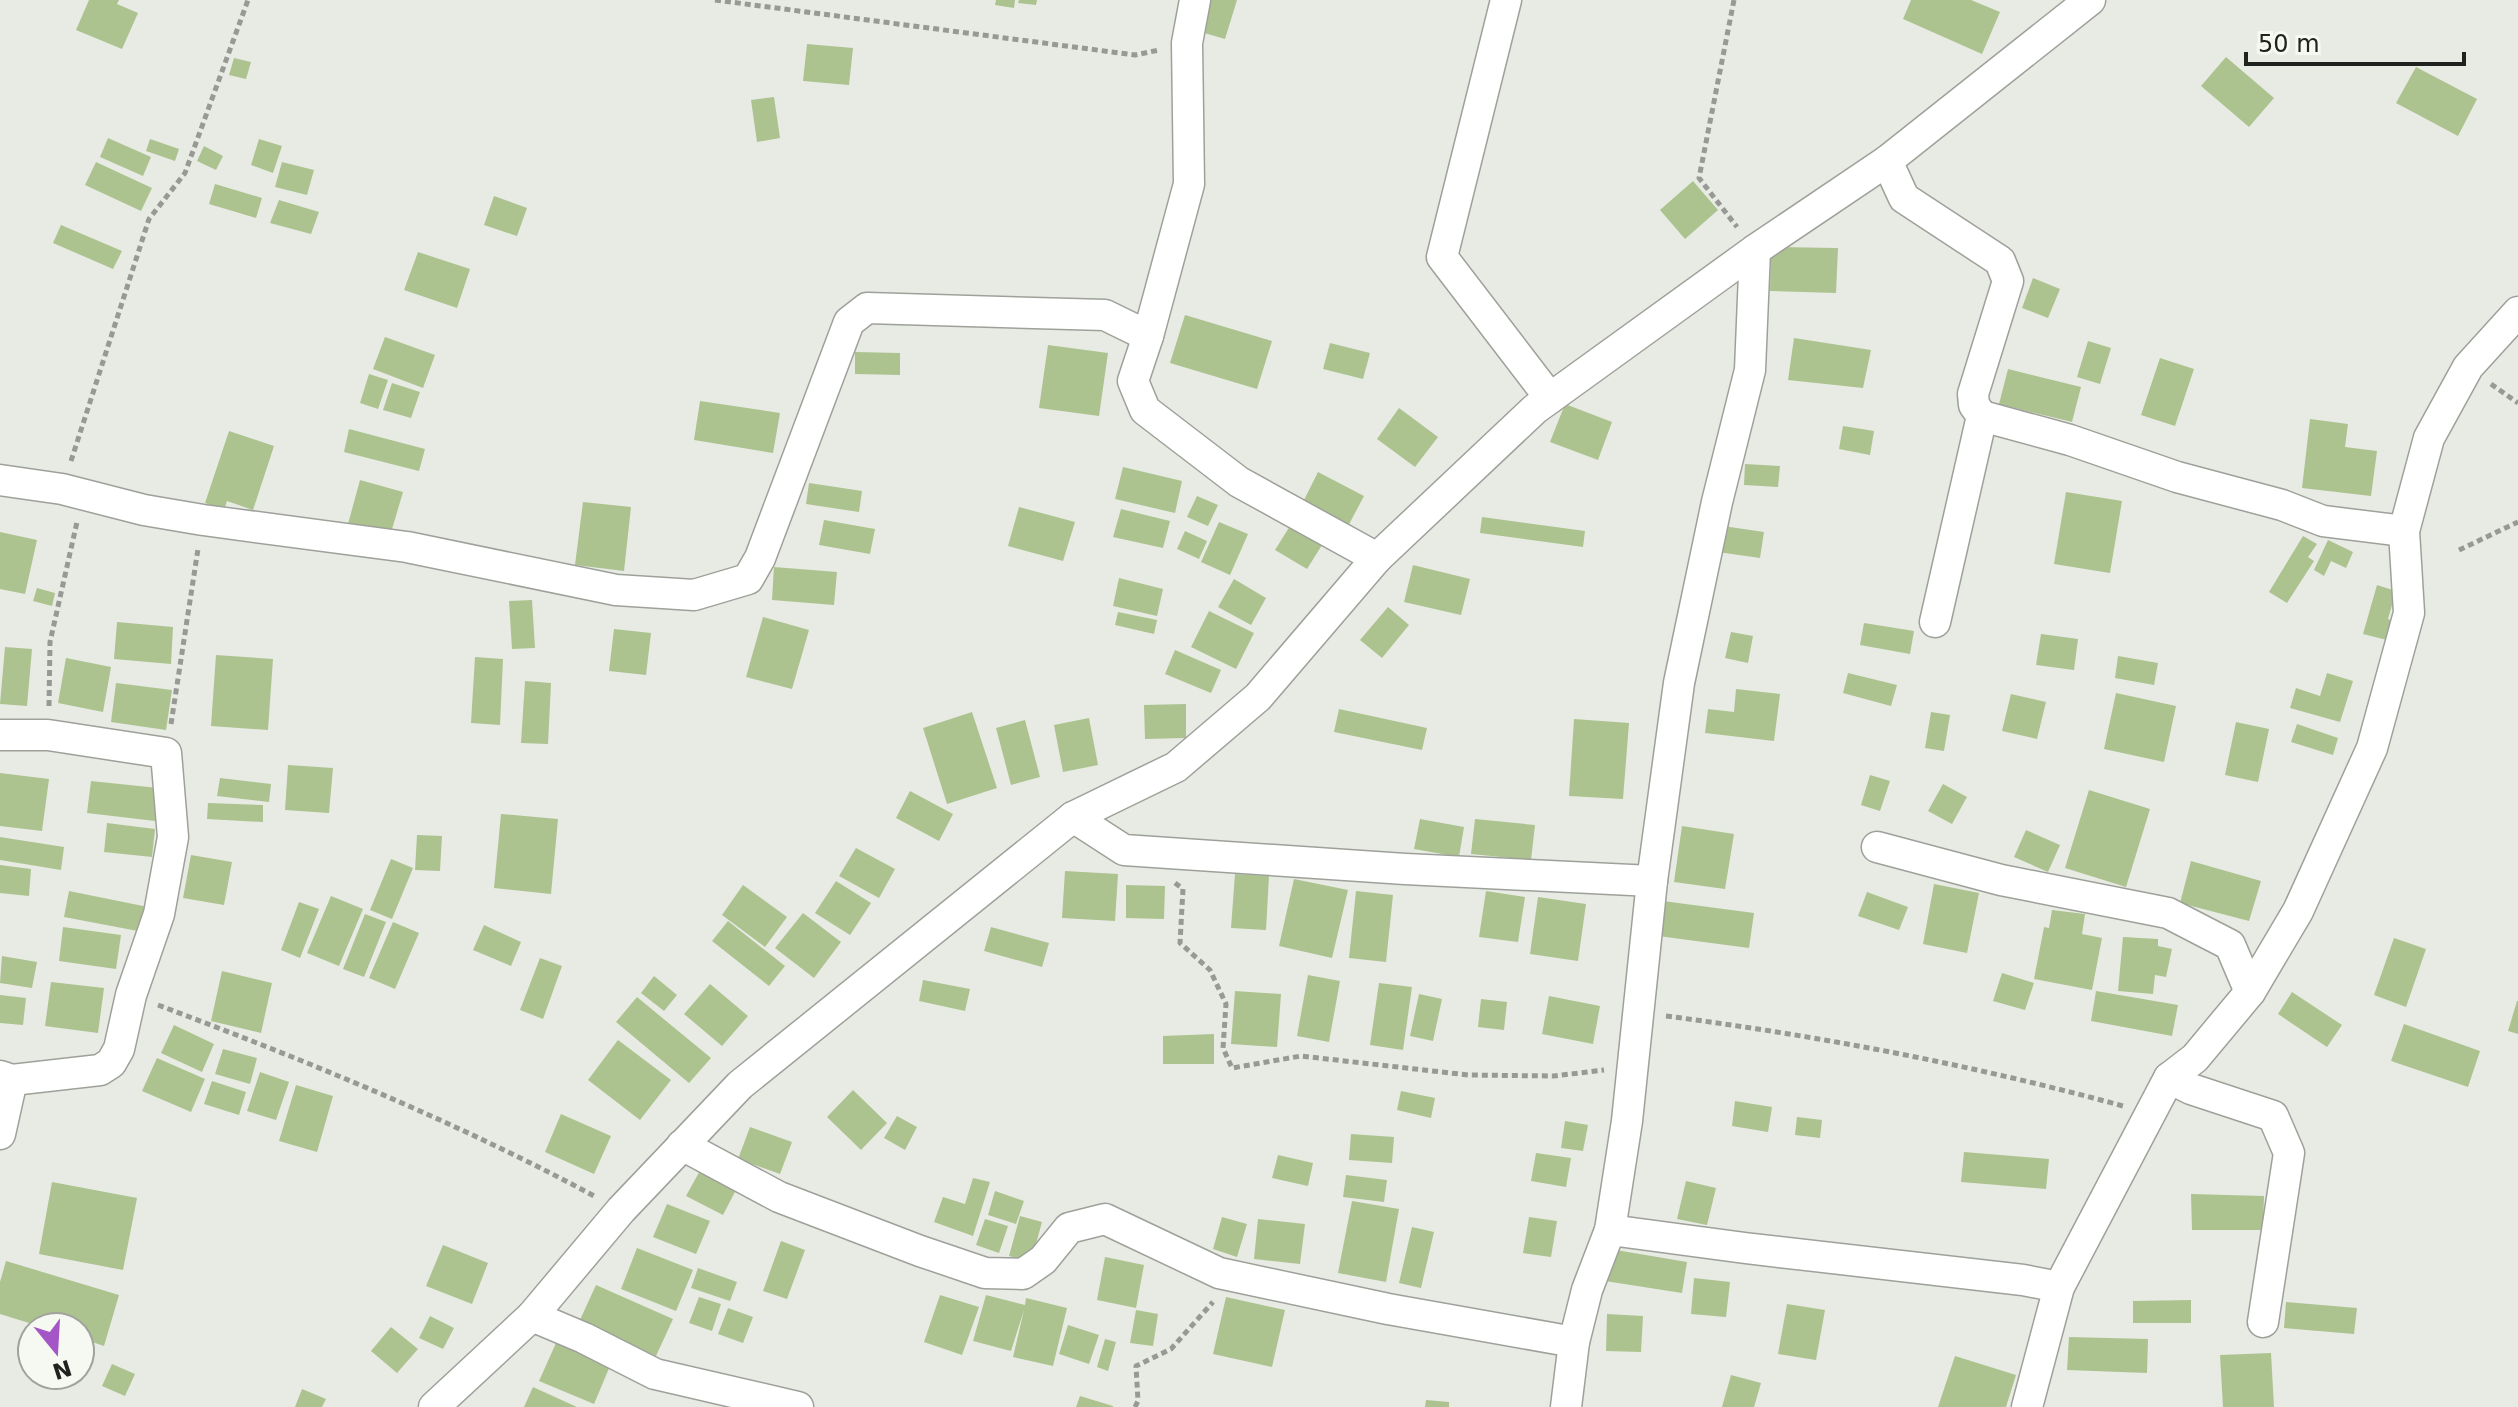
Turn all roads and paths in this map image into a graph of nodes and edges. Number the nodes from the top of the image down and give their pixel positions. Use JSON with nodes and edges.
{"nodes":[{"id":1,"x":248,"y":0,"type":"edge"},
{"id":2,"x":715,"y":0,"type":"edge"},
{"id":3,"x":1195,"y":0,"type":"edge"},
{"id":4,"x":1506,"y":0,"type":"edge"},
{"id":5,"x":1734,"y":0,"type":"edge"},
{"id":6,"x":2090,"y":0,"type":"edge"},
{"id":7,"x":1187,"y":43,"type":"junction"},
{"id":8,"x":1887,"y":161,"type":"junction"},
{"id":9,"x":1755,"y":250,"type":"junction"},
{"id":10,"x":2518,"y":312,"type":"edge"},
{"id":11,"x":1148,"y":336,"type":"junction"},
{"id":12,"x":1550,"y":398,"type":"junction"},
{"id":13,"x":1982,"y":416,"type":"junction"},
{"id":14,"x":0,"y":480,"type":"edge"},
{"id":15,"x":73,"y":492,"type":"junction"},
{"id":16,"x":203,"y":520,"type":"junction"},
{"id":17,"x":2518,"y":522,"type":"edge"},
{"id":18,"x":2404,"y":531,"type":"junction"},
{"id":19,"x":2459,"y":550,"type":"dead end"},
{"id":20,"x":1377,"y":558,"type":"junction"},
{"id":21,"x":1935,"y":622,"type":"dead end"},
{"id":22,"x":0,"y":735,"type":"edge"},
{"id":23,"x":48,"y":735,"type":"junction"},
{"id":24,"x":166,"y":753,"type":"junction"},
{"id":25,"x":1073,"y":817,"type":"junction"},
{"id":26,"x":1877,"y":847,"type":"dead end"},
{"id":27,"x":1171,"y":881,"type":"dead end"},
{"id":28,"x":1652,"y":881,"type":"junction"},
{"id":29,"x":2250,"y":992,"type":"junction"},
{"id":30,"x":131,"y":995,"type":"junction"},
{"id":31,"x":1638,"y":1013,"type":"junction"},
{"id":32,"x":1632,"y":1072,"type":"junction"},
{"id":33,"x":6,"y":1078,"type":"edge"},
{"id":34,"x":2169,"y":1078,"type":"junction"},
{"id":35,"x":2151,"y":1113,"type":"junction"},
{"id":36,"x":0,"y":1134,"type":"edge"},
{"id":37,"x":682,"y":1145,"type":"junction"},
{"id":38,"x":621,"y":1210,"type":"junction"},
{"id":39,"x":1610,"y":1230,"type":"junction"},
{"id":40,"x":1234,"y":1276,"type":"junction"},
{"id":41,"x":2059,"y":1287,"type":"junction"},
{"id":42,"x":532,"y":1316,"type":"junction"},
{"id":43,"x":2263,"y":1322,"type":"dead end"},
{"id":44,"x":1574,"y":1342,"type":"junction"},
{"id":45,"x":434,"y":1407,"type":"edge"},
{"id":46,"x":798,"y":1407,"type":"edge"},
{"id":47,"x":1135,"y":1407,"type":"edge"},
{"id":48,"x":1566,"y":1407,"type":"edge"},
{"id":49,"x":2027,"y":1407,"type":"edge"}],
"edges":[{"from":1,"to":15,"type":"path"},
{"from":2,"to":7,"type":"path"},
{"from":3,"to":7,"type":"street"},
{"from":4,"to":12,"type":"street"},
{"from":5,"to":9,"type":"path"},
{"from":6,"to":8,"type":"street"},
{"from":7,"to":11,"type":"street"},
{"from":8,"to":9,"type":"street"},
{"from":8,"to":13,"type":"street"},
{"from":9,"to":12,"type":"street"},
{"from":9,"to":28,"type":"street"},
{"from":10,"to":18,"type":"street"},
{"from":11,"to":16,"type":"street"},
{"from":11,"to":20,"type":"street"},
{"from":12,"to":20,"type":"street"},
{"from":13,"to":18,"type":"street"},
{"from":13,"to":21,"type":"street"},
{"from":14,"to":15,"type":"street"},
{"from":15,"to":16,"type":"street"},
{"from":15,"to":23,"type":"path"},
{"from":16,"to":24,"type":"path"},
{"from":17,"to":19,"type":"path"},
{"from":18,"to":29,"type":"street"},
{"from":20,"to":25,"type":"street"},
{"from":22,"to":23,"type":"street"},
{"from":23,"to":24,"type":"street"},
{"from":24,"to":30,"type":"street"},
{"from":25,"to":28,"type":"street"},
{"from":25,"to":37,"type":"street"},
{"from":26,"to":29,"type":"street"},
{"from":27,"to":32,"type":"path"},
{"from":28,"to":31,"type":"street"},
{"from":29,"to":34,"type":"street"},
{"from":30,"to":33,"type":"street"},
{"from":30,"to":38,"type":"path"},
{"from":31,"to":32,"type":"street"},
{"from":31,"to":35,"type":"path"},
{"from":32,"to":39,"type":"street"},
{"from":33,"to":36,"type":"street"},
{"from":34,"to":35,"type":"street"},
{"from":34,"to":43,"type":"street"},
{"from":35,"to":41,"type":"street"},
{"from":37,"to":38,"type":"street"},
{"from":37,"to":40,"type":"street"},
{"from":38,"to":42,"type":"street"},
{"from":39,"to":41,"type":"street"},
{"from":39,"to":44,"type":"street"},
{"from":40,"to":44,"type":"street"},
{"from":40,"to":47,"type":"path"},
{"from":41,"to":49,"type":"street"},
{"from":42,"to":45,"type":"street"},
{"from":42,"to":46,"type":"street"},
{"from":44,"to":48,"type":"street"}]}
